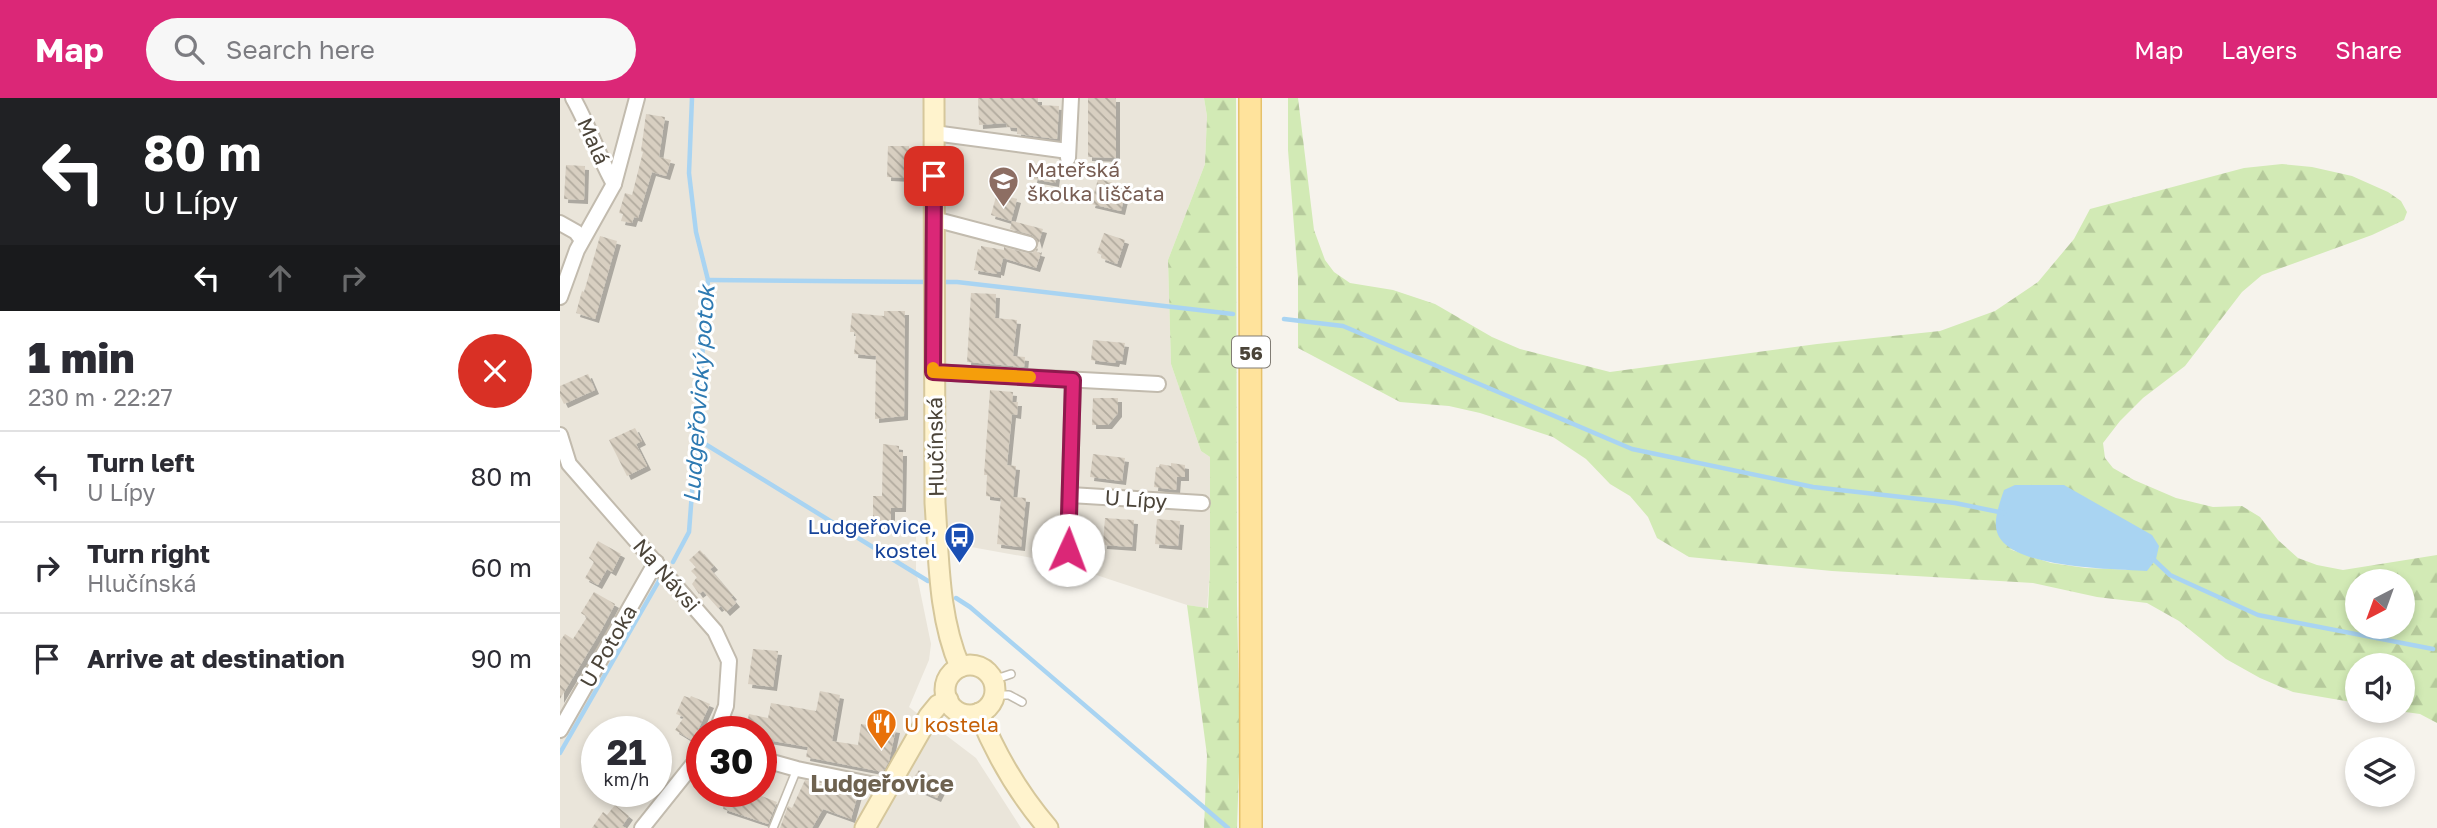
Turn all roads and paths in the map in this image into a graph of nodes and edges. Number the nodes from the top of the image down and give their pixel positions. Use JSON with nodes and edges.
{"nodes":[{"id":1,"x":573,"y":98,"type":"edge"},
{"id":2,"x":637,"y":98,"type":"edge"},
{"id":3,"x":934,"y":98,"type":"edge"},
{"id":4,"x":1071,"y":98,"type":"edge"},
{"id":5,"x":1250,"y":98,"type":"edge"},
{"id":6,"x":934,"y":133,"type":"junction"},
{"id":7,"x":614,"y":184,"type":"junction"},
{"id":8,"x":934,"y":219,"type":"junction"},
{"id":9,"x":560,"y":223,"type":"edge"},
{"id":10,"x":582,"y":240,"type":"junction"},
{"id":11,"x":1029,"y":244,"type":"dead end"},
{"id":12,"x":560,"y":297,"type":"edge"},
{"id":13,"x":933,"y":372,"type":"junction"},
{"id":14,"x":1073,"y":380,"type":"junction"},
{"id":15,"x":1158,"y":384,"type":"dead end"},
{"id":16,"x":560,"y":435,"type":"edge"},
{"id":17,"x":564,"y":464,"type":"edge"},
{"id":18,"x":1070,"y":495,"type":"junction"},
{"id":19,"x":1202,"y":503,"type":"dead end"},
{"id":20,"x":1068,"y":550,"type":"dead end"},
{"id":21,"x":656,"y":562,"type":"junction"},
{"id":22,"x":960,"y":667,"type":"junction"},
{"id":23,"x":1011,"y":674,"type":"dead end"},
{"id":24,"x":993,"y":686,"type":"junction"},
{"id":25,"x":948,"y":700,"type":"junction"},
{"id":26,"x":1022,"y":702,"type":"dead end"},
{"id":27,"x":979,"y":713,"type":"junction"},
{"id":28,"x":722,"y":716,"type":"edge"},
{"id":29,"x":560,"y":730,"type":"edge"},
{"id":30,"x":777,"y":763,"type":"edge"},
{"id":31,"x":797,"y":769,"type":"junction"},
{"id":32,"x":686,"y":773,"type":"edge"},
{"id":33,"x":890,"y":788,"type":"junction"},
{"id":34,"x":642,"y":828,"type":"edge"},
{"id":35,"x":773,"y":828,"type":"edge"},
{"id":36,"x":865,"y":828,"type":"edge"},
{"id":37,"x":1048,"y":828,"type":"edge"},
{"id":38,"x":1251,"y":828,"type":"edge"}],
"edges":[{"from":1,"to":7,"type":"street","name":"Malá"},
{"from":2,"to":7,"type":"street"},
{"from":3,"to":6,"type":"street","name":"Hlučínská"},
{"from":4,"to":6,"type":"street"},
{"from":5,"to":38,"type":"main road","number":"56"},
{"from":6,"to":8,"type":"street","name":"Hlučínská"},
{"from":7,"to":10,"type":"street"},
{"from":8,"to":11,"type":"street"},
{"from":8,"to":13,"type":"street","name":"Hlučínská"},
{"from":9,"to":10,"type":"street"},
{"from":10,"to":12,"type":"street"},
{"from":13,"to":14,"type":"street"},
{"from":13,"to":22,"type":"street","name":"Hlučínská"},
{"from":14,"to":15,"type":"street"},
{"from":14,"to":18,"type":"street"},
{"from":16,"to":17,"type":"street","name":"Na Návsi"},
{"from":17,"to":21,"type":"street","name":"Na Návsi"},
{"from":18,"to":19,"type":"street","name":"U Lípy"},
{"from":18,"to":20,"type":"street"},
{"from":21,"to":28,"type":"street","name":"Na Návsi"},
{"from":21,"to":29,"type":"street","name":"U Potoka"},
{"from":22,"to":24,"type":"street"},
{"from":22,"to":25,"type":"street"},
{"from":23,"to":24,"type":"lane"},
{"from":24,"to":26,"type":"lane"},
{"from":24,"to":27,"type":"street"},
{"from":25,"to":27,"type":"street"},
{"from":25,"to":33,"type":"street"},
{"from":27,"to":37,"type":"street"},
{"from":30,"to":31,"type":"street"},
{"from":31,"to":33,"type":"street"},
{"from":31,"to":35,"type":"lane"},
{"from":32,"to":34,"type":"street"},
{"from":33,"to":36,"type":"street"}]}
